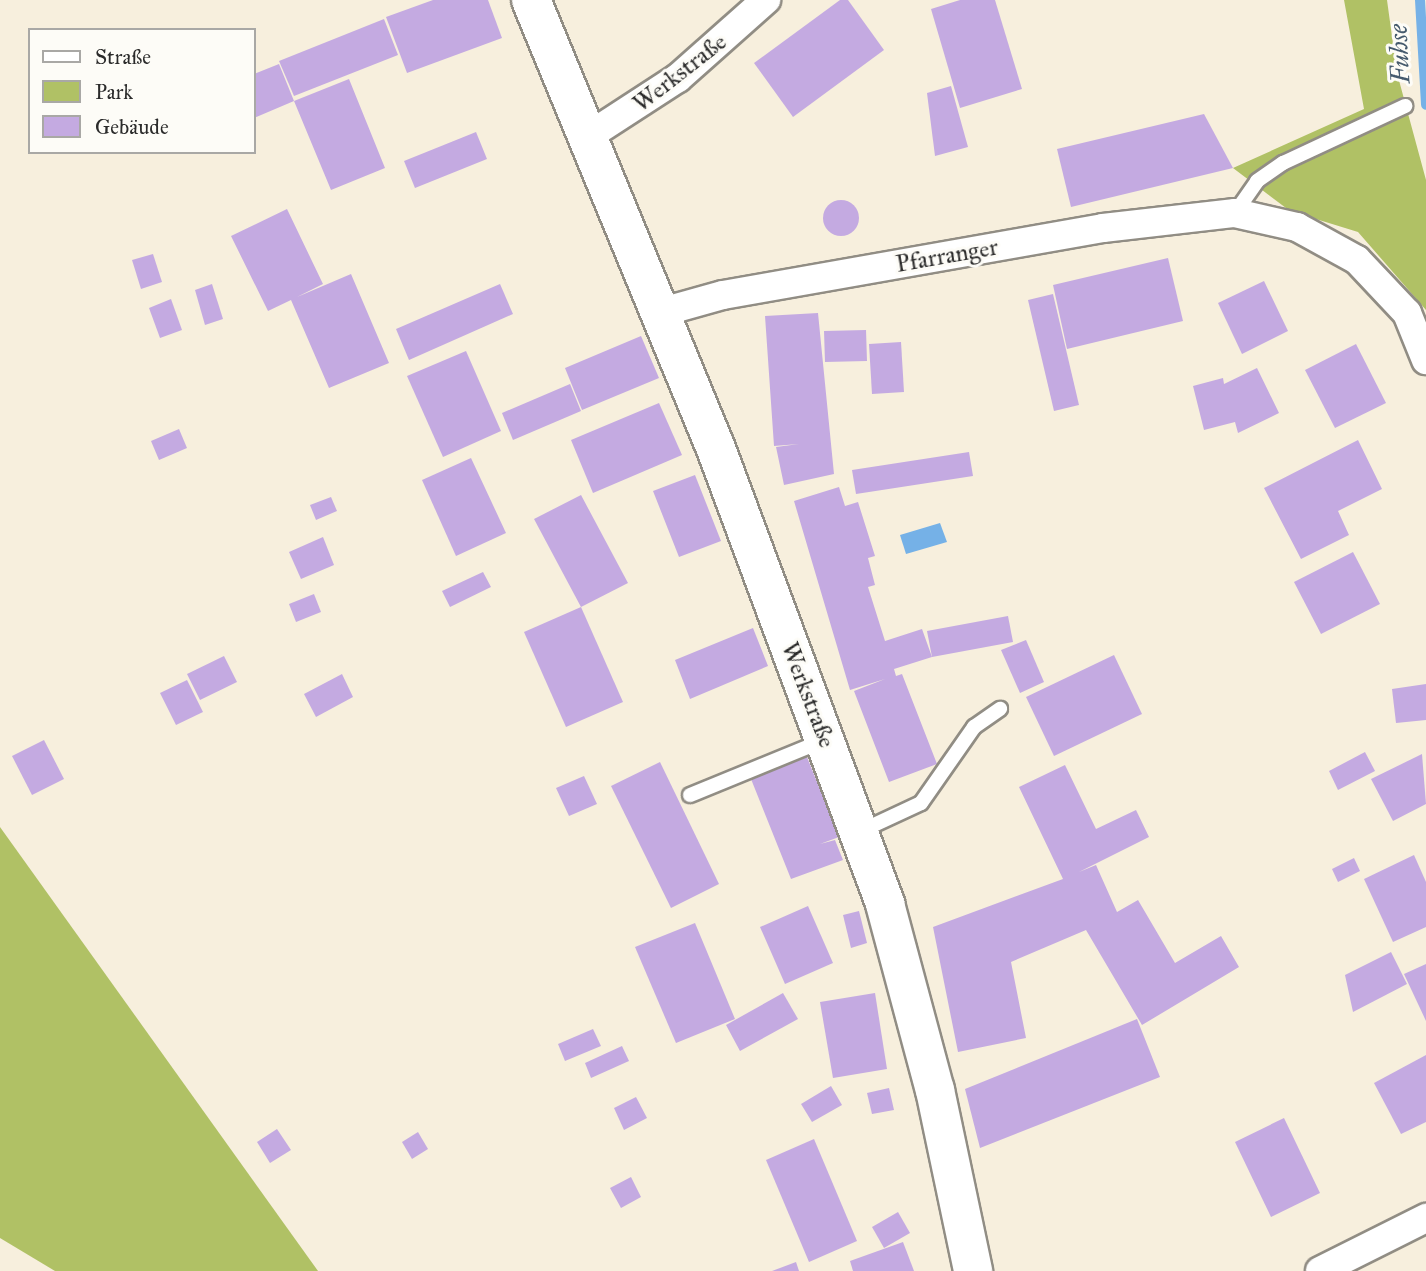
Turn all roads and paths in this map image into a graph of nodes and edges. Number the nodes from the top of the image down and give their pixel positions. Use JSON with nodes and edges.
{"nodes":[{"id":1,"x":531,"y":0,"type":"edge"},
{"id":2,"x":766,"y":0,"type":"edge"},
{"id":3,"x":1405,"y":106,"type":"dead end"},
{"id":4,"x":587,"y":137,"type":"junction"},
{"id":5,"x":1235,"y":213,"type":"junction"},
{"id":6,"x":662,"y":312,"type":"junction"},
{"id":7,"x":1426,"y":360,"type":"edge"},
{"id":8,"x":1000,"y":709,"type":"dead end"},
{"id":9,"x":825,"y":740,"type":"junction"},
{"id":10,"x":690,"y":795,"type":"dead end"},
{"id":11,"x":860,"y":832,"type":"junction"},
{"id":12,"x":1426,"y":1218,"type":"edge"},
{"id":13,"x":973,"y":1271,"type":"edge"},
{"id":14,"x":1320,"y":1271,"type":"edge"}],
"edges":[{"from":1,"to":4,"type":"main road","name":"Werkstraße"},
{"from":2,"to":4,"type":"street","name":"Werkstraße"},
{"from":3,"to":5,"type":"lane"},
{"from":4,"to":6,"type":"main road","name":"Werkstraße"},
{"from":5,"to":6,"type":"street","name":"Pfarranger"},
{"from":5,"to":7,"type":"street","name":"Pfarranger"},
{"from":6,"to":9,"type":"main road","name":"Werkstraße"},
{"from":8,"to":11,"type":"lane"},
{"from":9,"to":10,"type":"lane"},
{"from":9,"to":11,"type":"main road","name":"Werkstraße"},
{"from":11,"to":13,"type":"main road","name":"Werkstraße"},
{"from":12,"to":14,"type":"street"}]}
